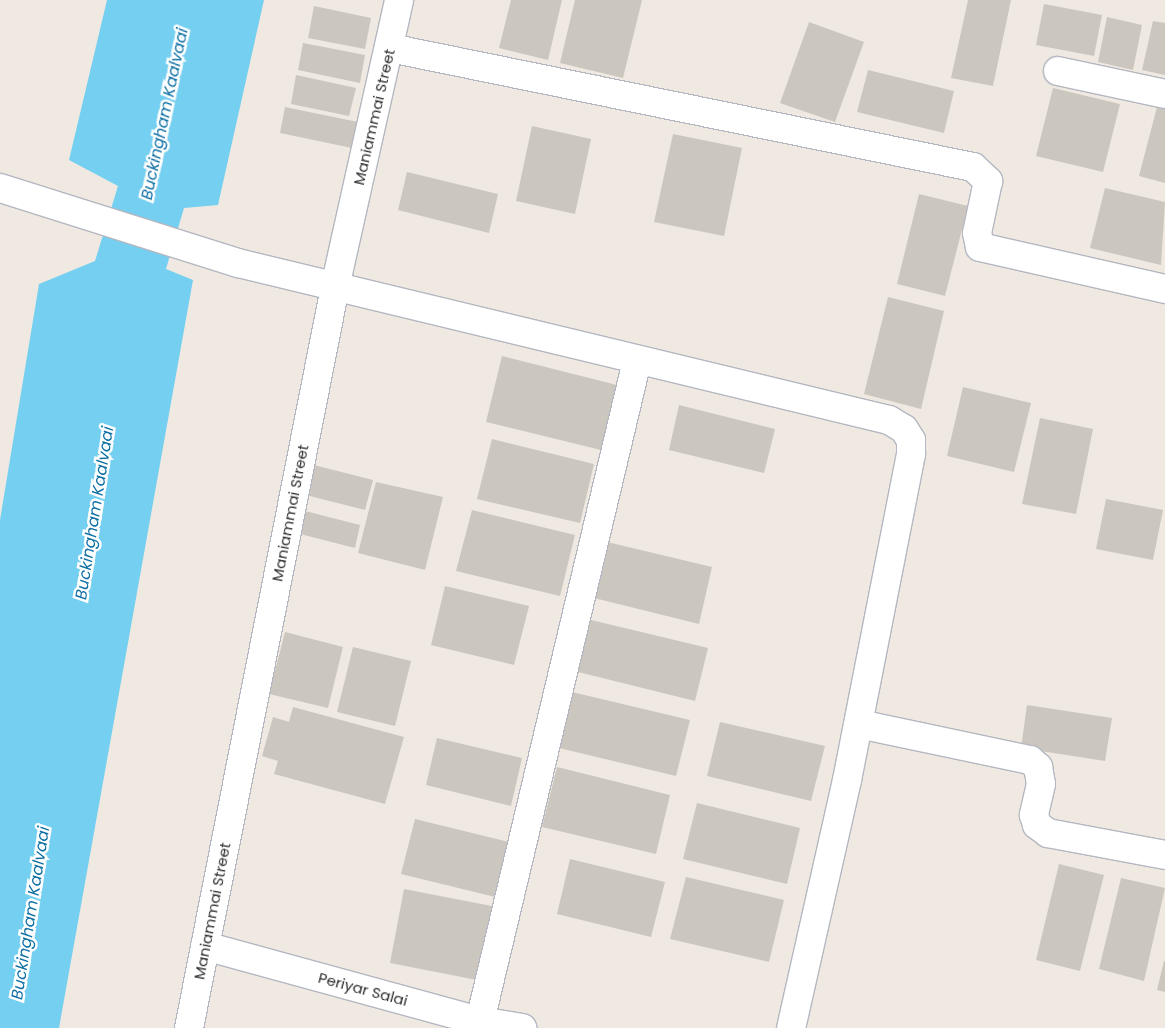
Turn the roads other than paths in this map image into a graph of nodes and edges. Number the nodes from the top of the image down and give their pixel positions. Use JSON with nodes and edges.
{"nodes":[{"id":1,"x":399,"y":0,"type":"edge"},
{"id":2,"x":390,"y":48,"type":"junction"},
{"id":3,"x":1058,"y":72,"type":"dead end"},
{"id":4,"x":1165,"y":94,"type":"edge"},
{"id":5,"x":4,"y":190,"type":"edge"},
{"id":6,"x":335,"y":287,"type":"junction"},
{"id":7,"x":1165,"y":289,"type":"edge"},
{"id":8,"x":637,"y":361,"type":"junction"},
{"id":9,"x":858,"y":724,"type":"junction"},
{"id":10,"x":1165,"y":855,"type":"edge"},
{"id":11,"x":205,"y":946,"type":"junction"},
{"id":12,"x":480,"y":1021,"type":"junction"},
{"id":13,"x":189,"y":1028,"type":"edge"},
{"id":14,"x":522,"y":1028,"type":"edge"},
{"id":15,"x":792,"y":1028,"type":"edge"}],
"edges":[{"from":1,"to":2,"type":"street","name":"Maniammai Street"},
{"from":2,"to":6,"type":"street","name":"Maniammai Street"},
{"from":2,"to":7,"type":"street"},
{"from":3,"to":4,"type":"street"},
{"from":5,"to":6,"type":"street"},
{"from":6,"to":8,"type":"street"},
{"from":6,"to":11,"type":"street","name":"Maniammai Street"},
{"from":8,"to":9,"type":"street"},
{"from":8,"to":12,"type":"street"},
{"from":9,"to":10,"type":"street"},
{"from":9,"to":15,"type":"street"},
{"from":11,"to":12,"type":"street","name":"Periyar Salai"},
{"from":11,"to":13,"type":"street","name":"Maniammai Street"},
{"from":12,"to":14,"type":"street","name":"Periyar Salai"}]}
